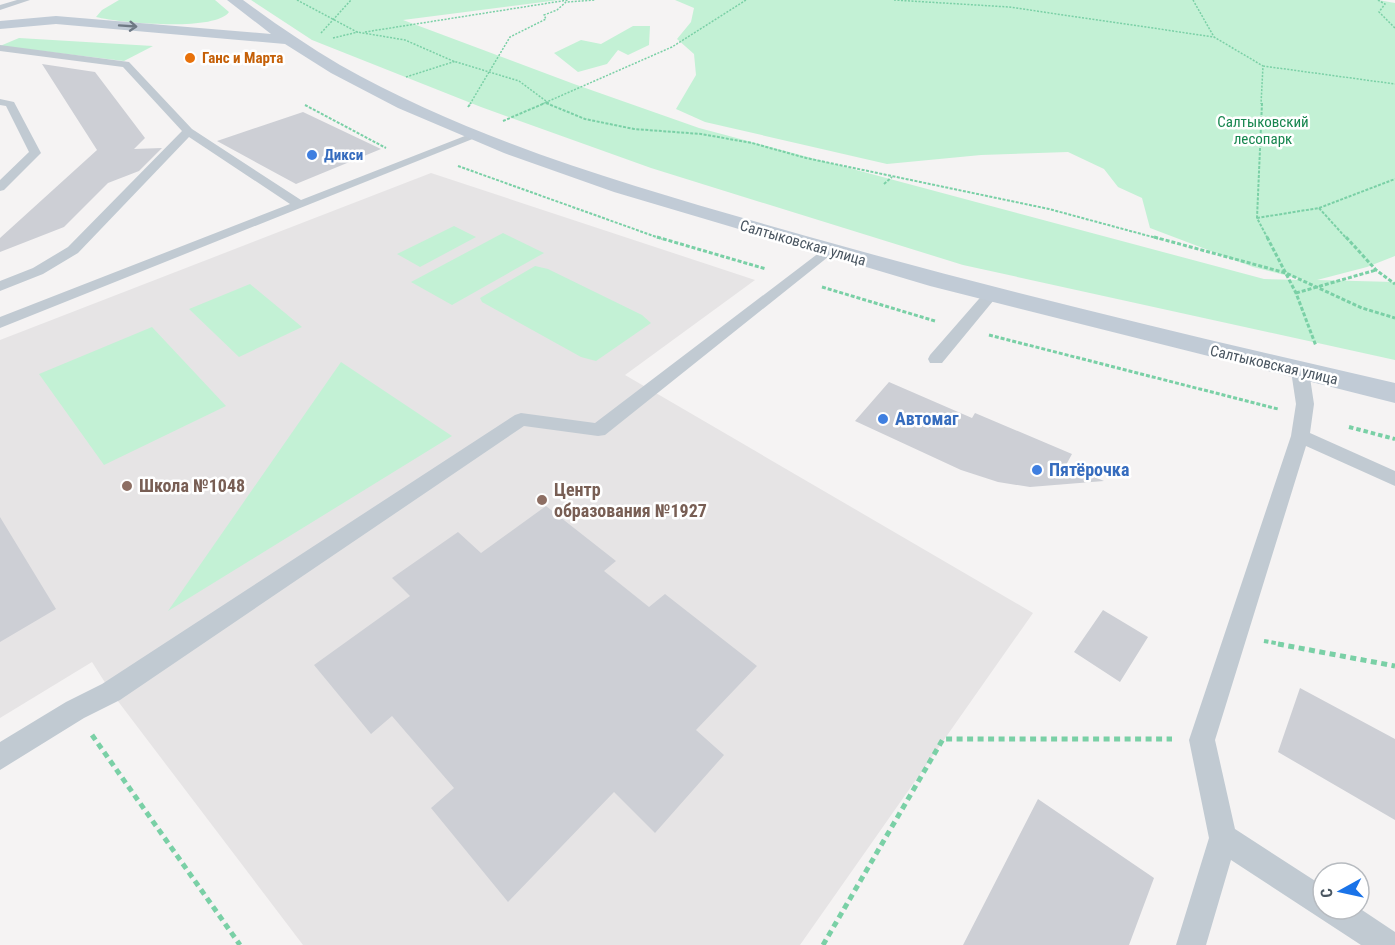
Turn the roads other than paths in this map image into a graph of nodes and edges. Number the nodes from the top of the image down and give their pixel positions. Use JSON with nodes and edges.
{"nodes":[{"id":1,"x":26,"y":0,"type":"edge"},
{"id":2,"x":239,"y":4,"type":"edge"},
{"id":3,"x":0,"y":8,"type":"edge"},
{"id":4,"x":29,"y":21,"type":"junction"},
{"id":5,"x":94,"y":23,"type":"junction"},
{"id":6,"x":0,"y":25,"type":"edge"},
{"id":7,"x":162,"y":28,"type":"junction"},
{"id":8,"x":295,"y":45,"type":"junction"},
{"id":9,"x":0,"y":48,"type":"edge"},
{"id":10,"x":0,"y":102,"type":"edge"},
{"id":11,"x":488,"y":129,"type":"junction"},
{"id":12,"x":188,"y":131,"type":"junction"},
{"id":13,"x":0,"y":187,"type":"edge"},
{"id":14,"x":300,"y":205,"type":"junction"},
{"id":15,"x":828,"y":250,"type":"junction"},
{"id":16,"x":0,"y":286,"type":"edge"},
{"id":17,"x":990,"y":295,"type":"junction"},
{"id":18,"x":0,"y":323,"type":"edge"},
{"id":19,"x":936,"y":359,"type":"dead end"},
{"id":20,"x":1309,"y":360,"type":"junction"},
{"id":21,"x":1395,"y":393,"type":"edge"},
{"id":22,"x":1301,"y":426,"type":"junction"},
{"id":23,"x":1395,"y":479,"type":"edge"},
{"id":24,"x":0,"y":757,"type":"edge"},
{"id":25,"x":1223,"y":838,"type":"junction"},
{"id":26,"x":1311,"y":895,"type":"edge"},
{"id":27,"x":1351,"y":921,"type":"edge"},
{"id":28,"x":1191,"y":945,"type":"edge"},
{"id":29,"x":1388,"y":945,"type":"edge"}],
"edges":[{"from":1,"to":3,"type":"lane"},
{"from":2,"to":7,"type":"street","name":"Салтыковская улица"},
{"from":2,"to":8,"type":"street","name":"Салтыковская улица"},
{"from":4,"to":5,"type":"street"},
{"from":4,"to":5,"type":"street"},
{"from":4,"to":6,"type":"street"},
{"from":5,"to":7,"type":"street","one_way":true},
{"from":7,"to":8,"type":"street"},
{"from":8,"to":11,"type":"street","name":"Салтыковская улица"},
{"from":9,"to":12,"type":"lane"},
{"from":10,"to":13,"type":"lane"},
{"from":11,"to":14,"type":"lane"},
{"from":11,"to":15,"type":"street","name":"Салтыковская улица"},
{"from":12,"to":14,"type":"lane"},
{"from":12,"to":16,"type":"lane"},
{"from":14,"to":18,"type":"lane"},
{"from":15,"to":17,"type":"street","name":"Салтыковская улица"},
{"from":15,"to":24,"type":"lane"},
{"from":17,"to":19,"type":"lane"},
{"from":17,"to":20,"type":"street","name":"Салтыковская улица"},
{"from":20,"to":21,"type":"street","name":"Салтыковская улица"},
{"from":20,"to":22,"type":"lane"},
{"from":22,"to":23,"type":"lane"},
{"from":22,"to":25,"type":"lane"},
{"from":25,"to":26,"type":"lane"},
{"from":25,"to":28,"type":"lane"},
{"from":27,"to":29,"type":"lane"}]}
